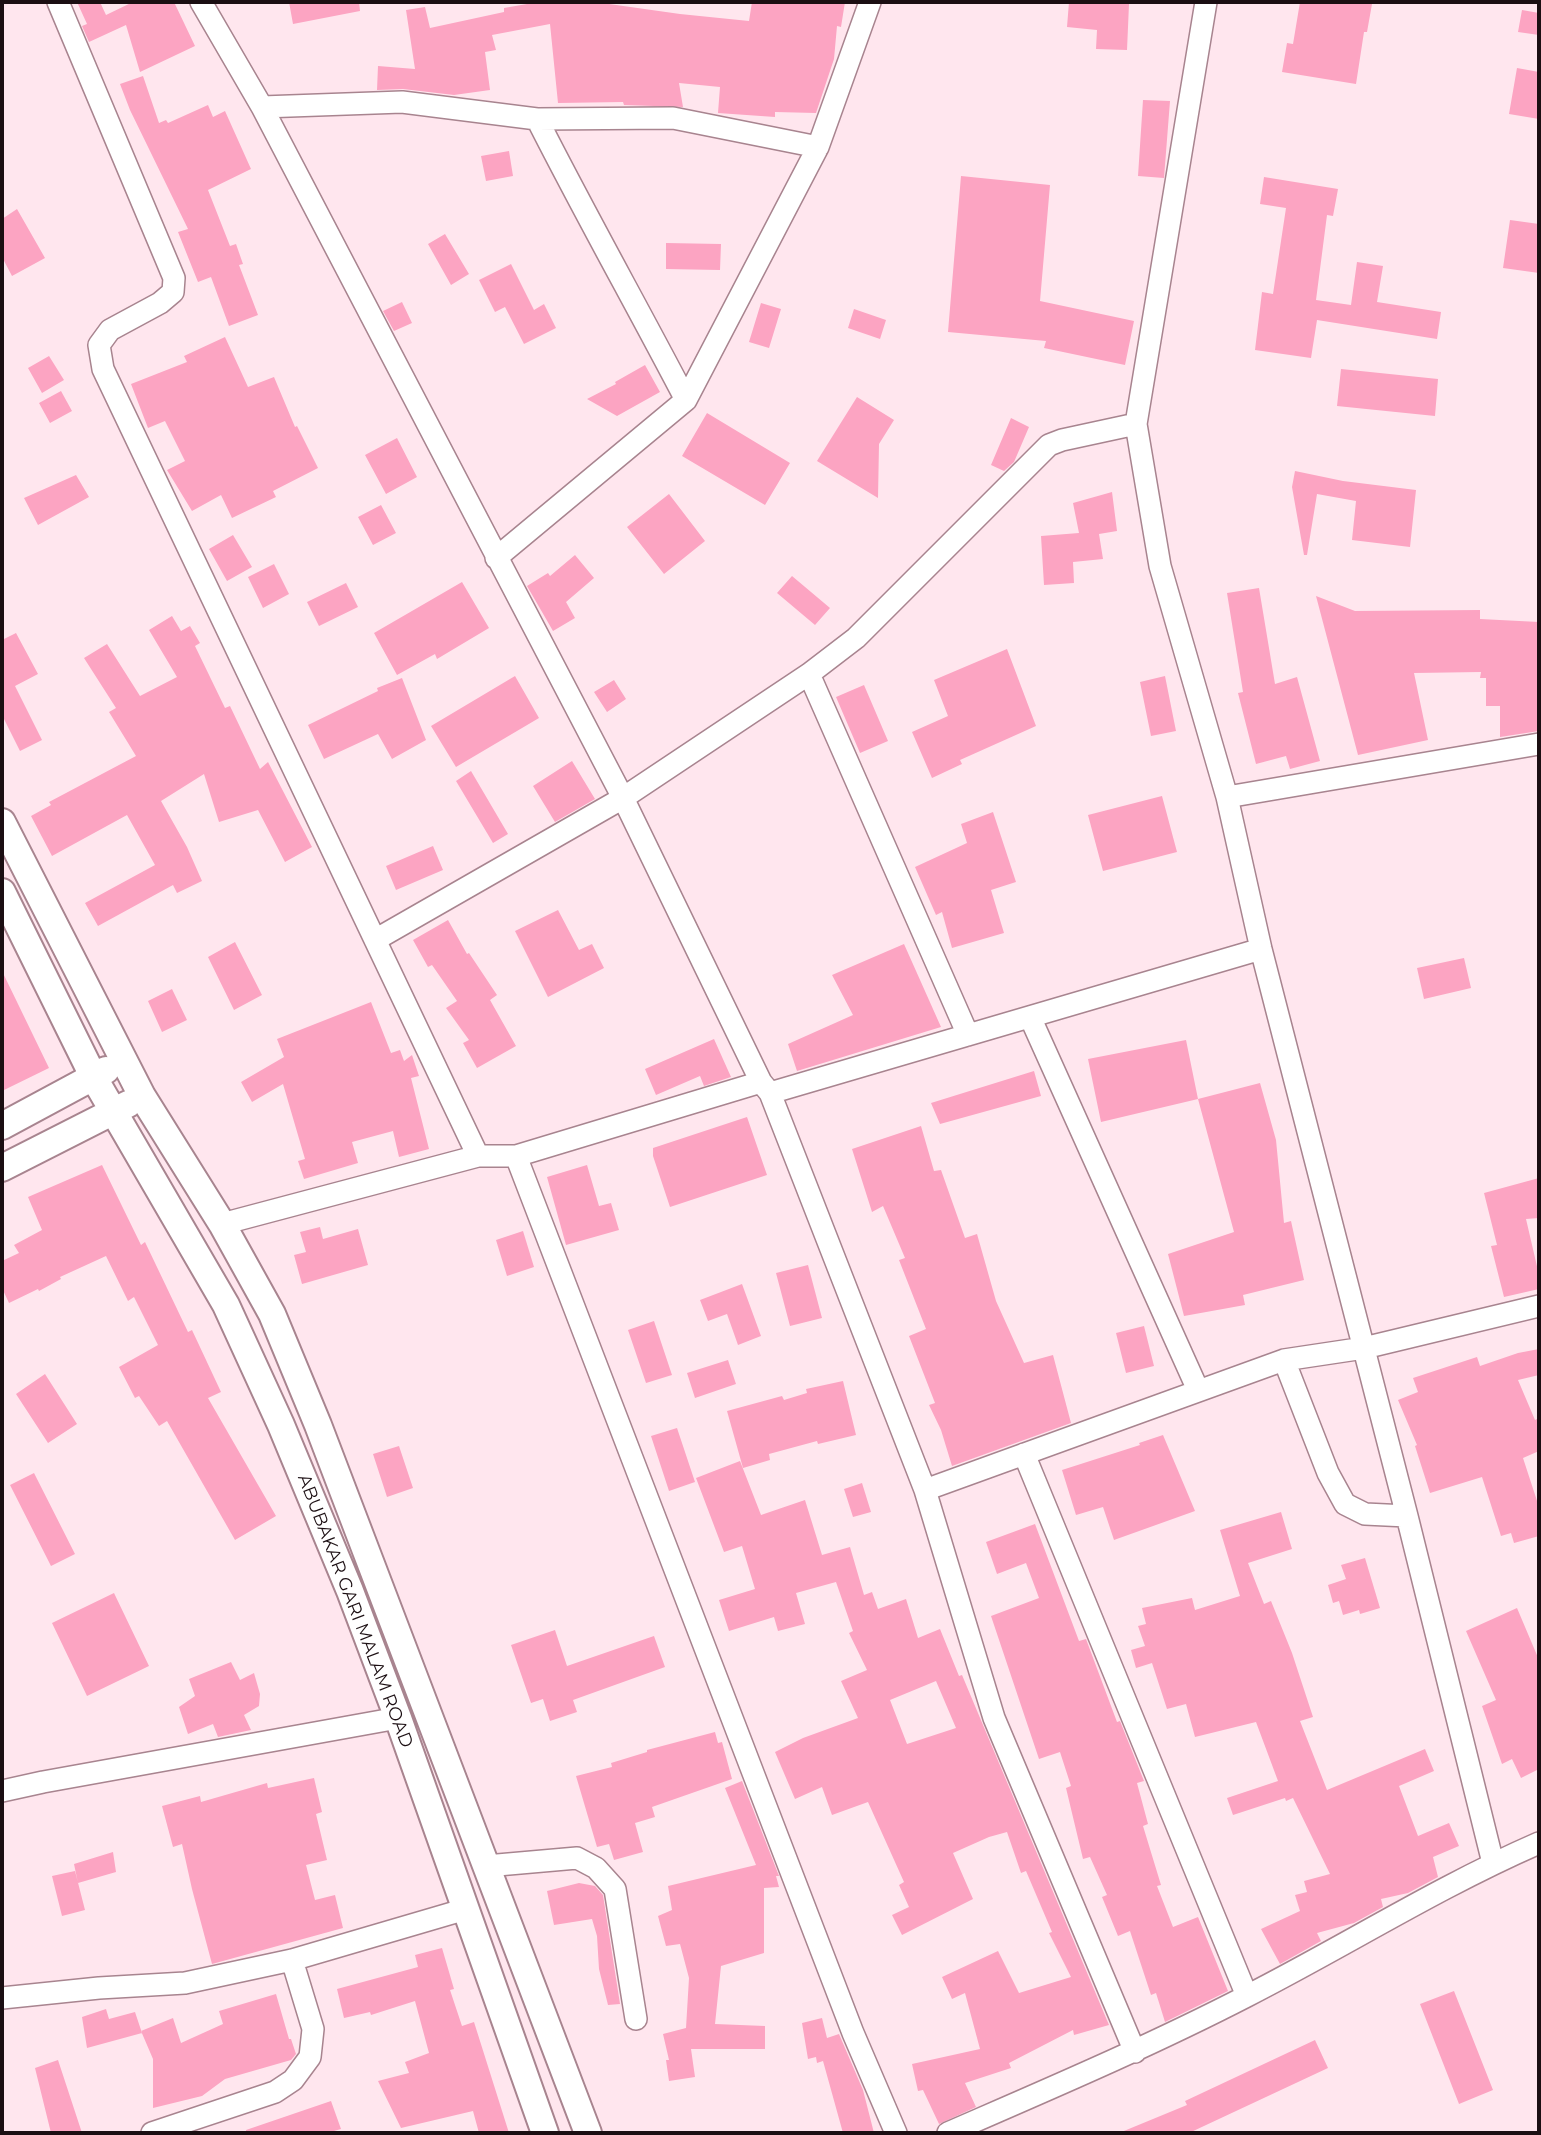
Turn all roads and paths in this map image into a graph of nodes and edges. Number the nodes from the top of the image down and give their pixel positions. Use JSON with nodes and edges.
{"nodes":[{"id":1,"x":58,"y":2,"type":"edge"},
{"id":2,"x":201,"y":2,"type":"edge"},
{"id":3,"x":870,"y":2,"type":"edge"},
{"id":4,"x":1206,"y":2,"type":"edge"},
{"id":5,"x":262,"y":107,"type":"junction"},
{"id":6,"x":537,"y":119,"type":"junction"},
{"id":7,"x":818,"y":147,"type":"junction"},
{"id":8,"x":686,"y":400,"type":"junction"},
{"id":9,"x":1136,"y":424,"type":"junction"},
{"id":10,"x":496,"y":558,"type":"junction"},
{"id":11,"x":809,"y":674,"type":"junction"},
{"id":12,"x":1539,"y":744,"type":"edge"},
{"id":13,"x":1227,"y":797,"type":"junction"},
{"id":14,"x":622,"y":799,"type":"junction"},
{"id":15,"x":2,"y":822,"type":"edge"},
{"id":16,"x":2,"y":892,"type":"edge"},
{"id":17,"x":375,"y":940,"type":"junction"},
{"id":18,"x":1261,"y":949,"type":"junction"},
{"id":19,"x":1030,"y":1017,"type":"junction"},
{"id":20,"x":968,"y":1035,"type":"junction"},
{"id":21,"x":122,"y":1060,"type":"junction"},
{"id":22,"x":94,"y":1078,"type":"junction"},
{"id":23,"x":766,"y":1088,"type":"junction"},
{"id":24,"x":142,"y":1096,"type":"junction"},
{"id":25,"x":112,"y":1112,"type":"junction"},
{"id":26,"x":2,"y":1126,"type":"edge"},
{"id":27,"x":478,"y":1156,"type":"junction"},
{"id":28,"x":516,"y":1156,"type":"junction"},
{"id":29,"x":2,"y":1168,"type":"edge"},
{"id":30,"x":222,"y":1224,"type":"junction"},
{"id":31,"x":1539,"y":1306,"type":"edge"},
{"id":32,"x":1364,"y":1348,"type":"junction"},
{"id":33,"x":1284,"y":1360,"type":"junction"},
{"id":34,"x":1198,"y":1390,"type":"junction"},
{"id":35,"x":1024,"y":1454,"type":"junction"},
{"id":36,"x":926,"y":1490,"type":"junction"},
{"id":37,"x":1407,"y":1517,"type":"junction"},
{"id":38,"x":398,"y":1718,"type":"junction"},
{"id":39,"x":2,"y":1791,"type":"edge"},
{"id":40,"x":1539,"y":1843,"type":"edge"},
{"id":41,"x":1493,"y":1863,"type":"junction"},
{"id":42,"x":485,"y":1866,"type":"junction"},
{"id":43,"x":466,"y":1909,"type":"junction"},
{"id":44,"x":292,"y":1960,"type":"junction"},
{"id":45,"x":1247,"y":1996,"type":"junction"},
{"id":46,"x":2,"y":1998,"type":"edge"},
{"id":47,"x":636,"y":2019,"type":"dead end"},
{"id":48,"x":1135,"y":2052,"type":"junction"},
{"id":49,"x":152,"y":2133,"type":"edge"},
{"id":50,"x":545,"y":2133,"type":"edge"},
{"id":51,"x":588,"y":2133,"type":"edge"},
{"id":52,"x":896,"y":2133,"type":"edge"},
{"id":53,"x":948,"y":2133,"type":"edge"}],
"edges":[{"from":1,"to":17,"type":"street"},
{"from":2,"to":5,"type":"street"},
{"from":3,"to":7,"type":"street"},
{"from":4,"to":9,"type":"street"},
{"from":5,"to":6,"type":"street"},
{"from":5,"to":10,"type":"street"},
{"from":6,"to":7,"type":"street"},
{"from":6,"to":8,"type":"street"},
{"from":7,"to":8,"type":"street"},
{"from":8,"to":10,"type":"street"},
{"from":9,"to":11,"type":"street"},
{"from":9,"to":13,"type":"street"},
{"from":10,"to":14,"type":"street"},
{"from":11,"to":14,"type":"street"},
{"from":11,"to":20,"type":"street"},
{"from":12,"to":13,"type":"street"},
{"from":13,"to":18,"type":"street"},
{"from":14,"to":17,"type":"street"},
{"from":14,"to":23,"type":"street"},
{"from":15,"to":21,"type":"street"},
{"from":16,"to":22,"type":"street","name":"ABUBAKAR GARI MALAM ROAD"},
{"from":17,"to":27,"type":"street"},
{"from":18,"to":19,"type":"street"},
{"from":18,"to":32,"type":"street"},
{"from":19,"to":20,"type":"street"},
{"from":19,"to":34,"type":"street"},
{"from":20,"to":23,"type":"street"},
{"from":21,"to":22,"type":"street"},
{"from":21,"to":24,"type":"street"},
{"from":22,"to":25,"type":"street","name":"ABUBAKAR GARI MALAM ROAD"},
{"from":22,"to":26,"type":"street"},
{"from":23,"to":28,"type":"street"},
{"from":23,"to":36,"type":"street"},
{"from":24,"to":25,"type":"street"},
{"from":24,"to":30,"type":"street"},
{"from":25,"to":29,"type":"street"},
{"from":25,"to":38,"type":"street","name":"ABUBAKAR GARI MALAM ROAD"},
{"from":27,"to":28,"type":"street"},
{"from":27,"to":30,"type":"street"},
{"from":28,"to":52,"type":"street"},
{"from":30,"to":42,"type":"street"},
{"from":31,"to":32,"type":"street"},
{"from":32,"to":33,"type":"street"},
{"from":32,"to":37,"type":"street"},
{"from":33,"to":34,"type":"street"},
{"from":33,"to":37,"type":"street"},
{"from":34,"to":35,"type":"street"},
{"from":35,"to":36,"type":"street"},
{"from":35,"to":45,"type":"street"},
{"from":36,"to":48,"type":"street"},
{"from":37,"to":41,"type":"street"},
{"from":38,"to":39,"type":"street"},
{"from":38,"to":43,"type":"street","name":"ABUBAKAR GARI MALAM ROAD"},
{"from":40,"to":41,"type":"street"},
{"from":41,"to":45,"type":"street"},
{"from":42,"to":47,"type":"street"},
{"from":42,"to":51,"type":"street"},
{"from":43,"to":44,"type":"street"},
{"from":43,"to":50,"type":"street","name":"ABUBAKAR GARI MALAM ROAD"},
{"from":44,"to":46,"type":"street"},
{"from":44,"to":49,"type":"street"},
{"from":45,"to":48,"type":"street"},
{"from":48,"to":53,"type":"street"}]}
